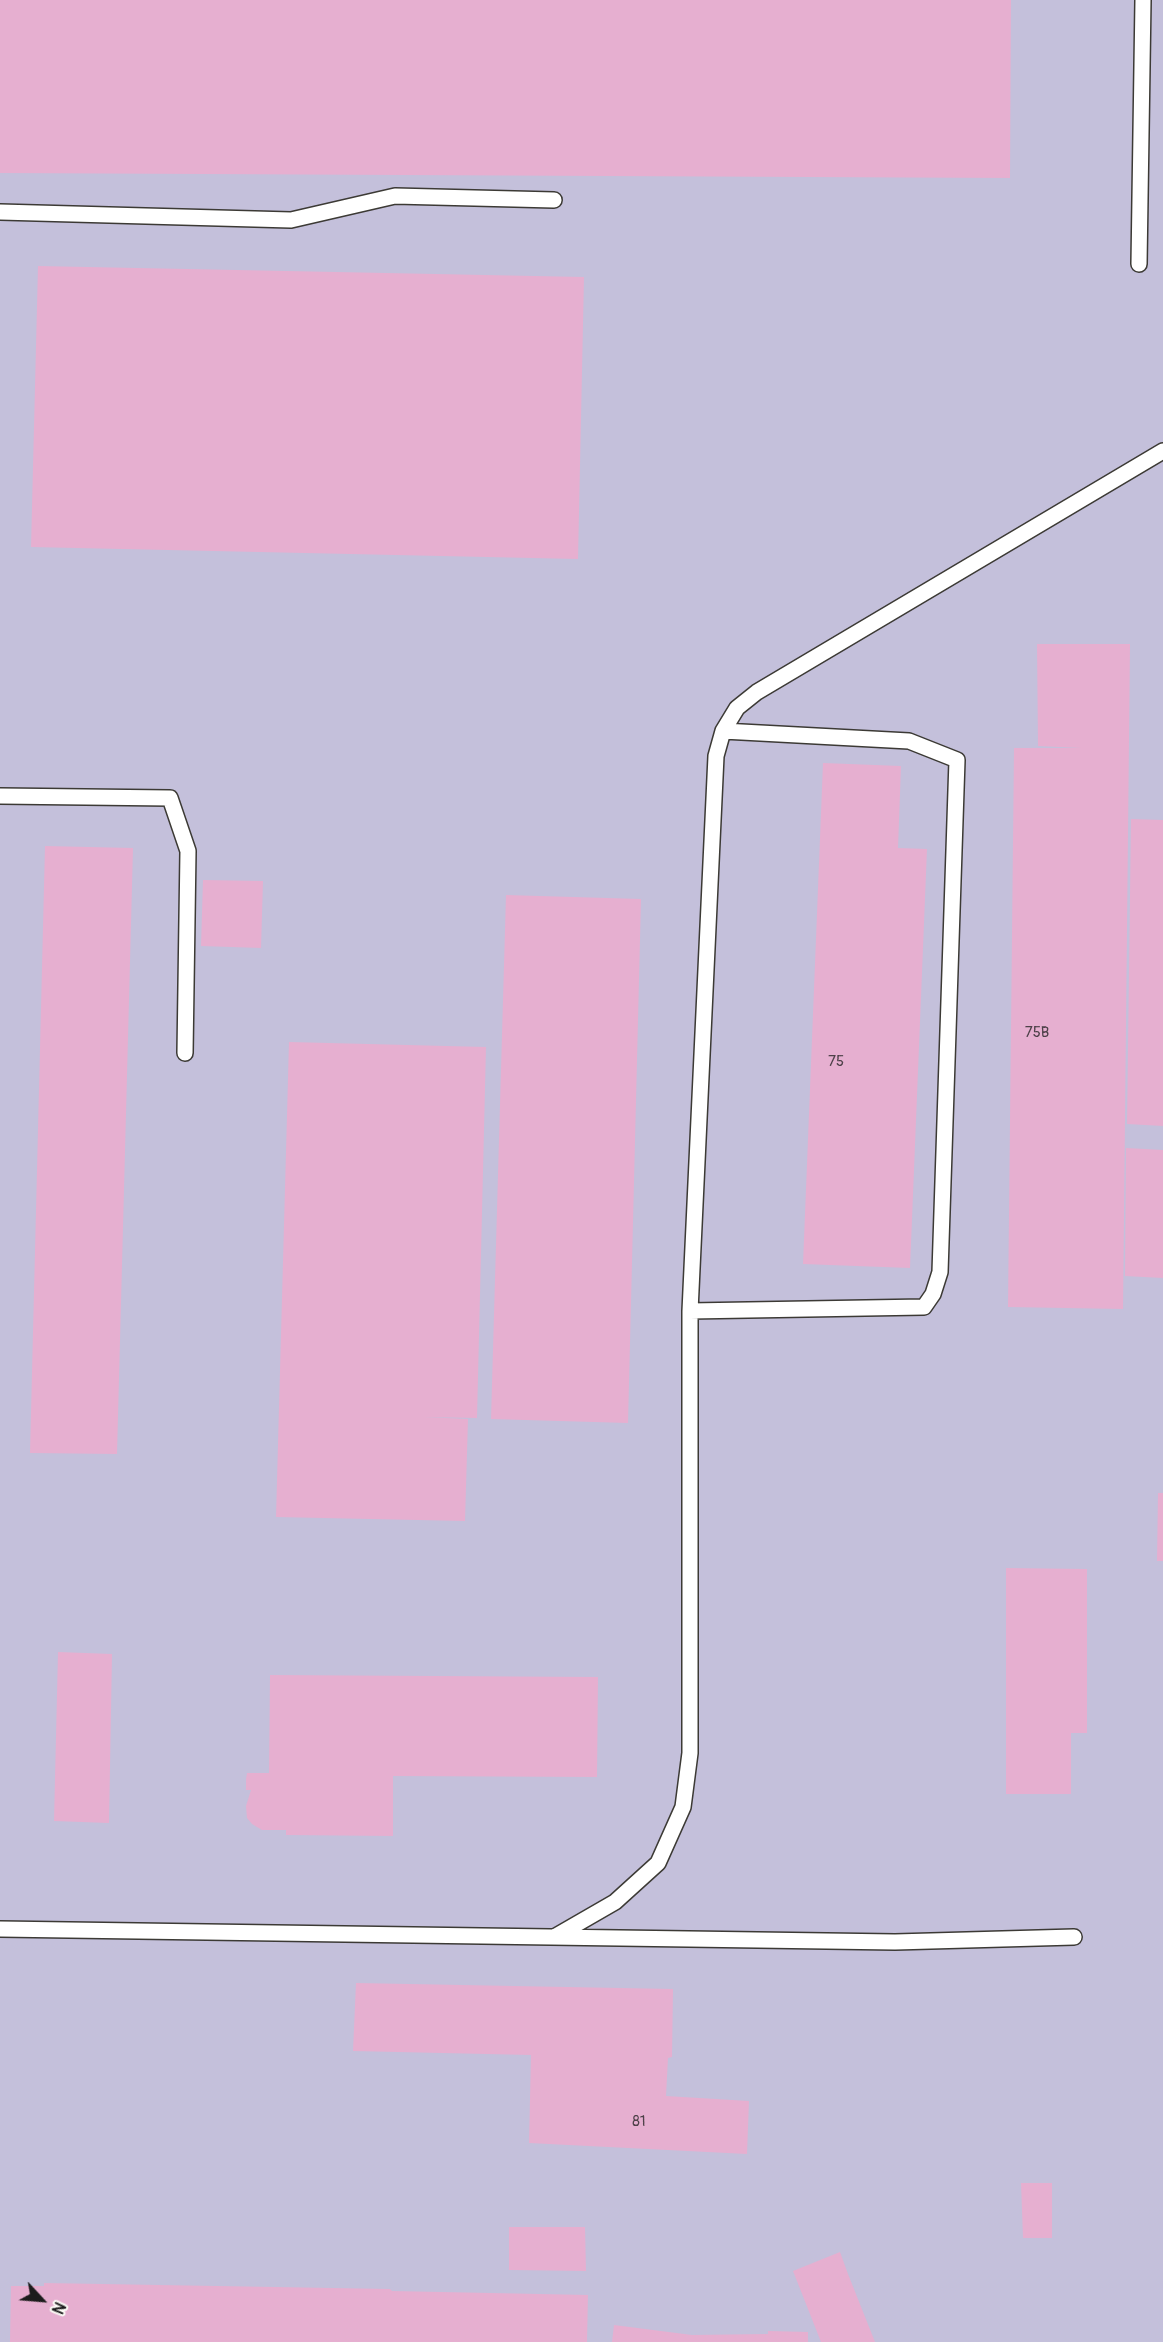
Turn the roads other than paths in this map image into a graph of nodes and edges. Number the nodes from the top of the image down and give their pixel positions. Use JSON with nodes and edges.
{"nodes":[{"id":1,"x":1143,"y":0,"type":"edge"},
{"id":2,"x":554,"y":200,"type":"dead end"},
{"id":3,"x":0,"y":212,"type":"edge"},
{"id":4,"x":1138,"y":264,"type":"dead end"},
{"id":5,"x":1163,"y":451,"type":"edge"},
{"id":6,"x":723,"y":730,"type":"junction"},
{"id":7,"x":0,"y":796,"type":"edge"},
{"id":8,"x":184,"y":1053,"type":"dead end"},
{"id":9,"x":690,"y":1311,"type":"junction"},
{"id":10,"x":0,"y":1929,"type":"edge"},
{"id":11,"x":556,"y":1936,"type":"junction"},
{"id":12,"x":1074,"y":1937,"type":"dead end"}],
"edges":[{"from":1,"to":4,"type":"lane"},
{"from":2,"to":3,"type":"lane"},
{"from":5,"to":6,"type":"lane"},
{"from":6,"to":9,"type":"lane"},
{"from":6,"to":9,"type":"lane"},
{"from":7,"to":8,"type":"lane"},
{"from":9,"to":11,"type":"lane"},
{"from":10,"to":11,"type":"lane"},
{"from":11,"to":12,"type":"lane"}]}
